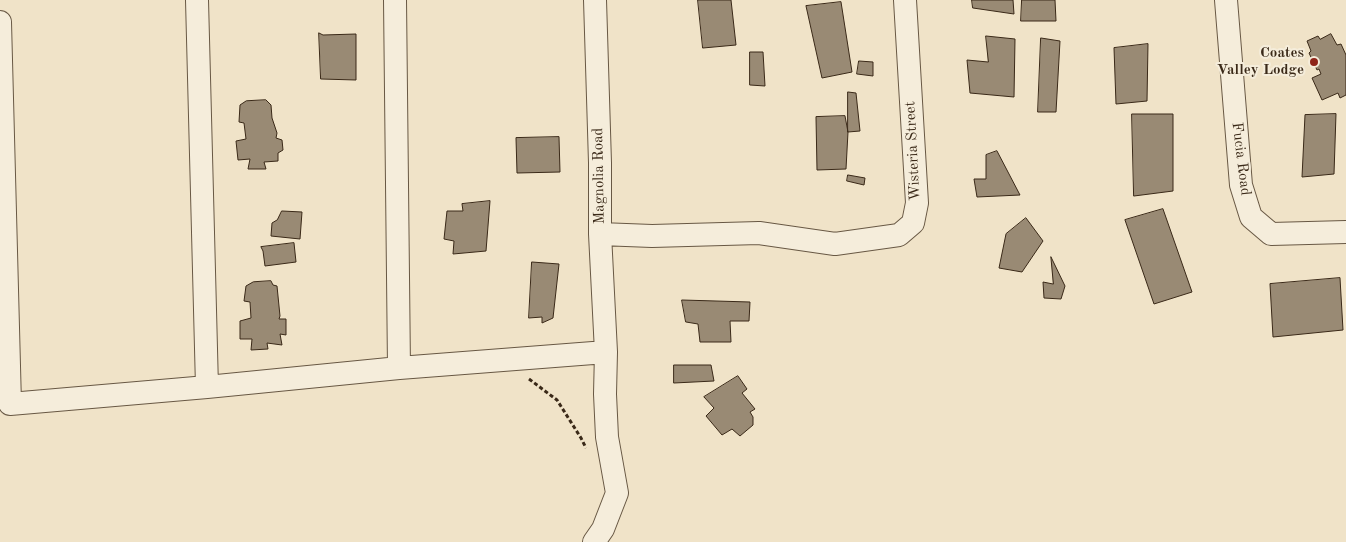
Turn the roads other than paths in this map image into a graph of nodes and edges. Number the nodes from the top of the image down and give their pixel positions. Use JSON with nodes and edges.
{"nodes":[{"id":1,"x":197,"y":0,"type":"edge"},
{"id":2,"x":395,"y":0,"type":"edge"},
{"id":3,"x":596,"y":0,"type":"edge"},
{"id":4,"x":905,"y":0,"type":"edge"},
{"id":5,"x":1226,"y":0,"type":"edge"},
{"id":6,"x":0,"y":22,"type":"edge"},
{"id":7,"x":1346,"y":232,"type":"edge"},
{"id":8,"x":600,"y":234,"type":"junction"},
{"id":9,"x":606,"y":352,"type":"junction"},
{"id":10,"x":399,"y":368,"type":"junction"},
{"id":11,"x":207,"y":387,"type":"junction"},
{"id":12,"x":594,"y":542,"type":"edge"}],
"edges":[{"from":1,"to":11,"type":"street"},
{"from":2,"to":10,"type":"street"},
{"from":3,"to":8,"type":"street","name":"Magnolia Road"},
{"from":4,"to":8,"type":"street","name":"Wisteria Street"},
{"from":5,"to":7,"type":"street","name":"Fucia Road"},
{"from":6,"to":11,"type":"street"},
{"from":8,"to":9,"type":"street","name":"Magnolia Road"},
{"from":9,"to":10,"type":"street"},
{"from":9,"to":12,"type":"street","name":"Magnolia Road"},
{"from":10,"to":11,"type":"street"}]}
